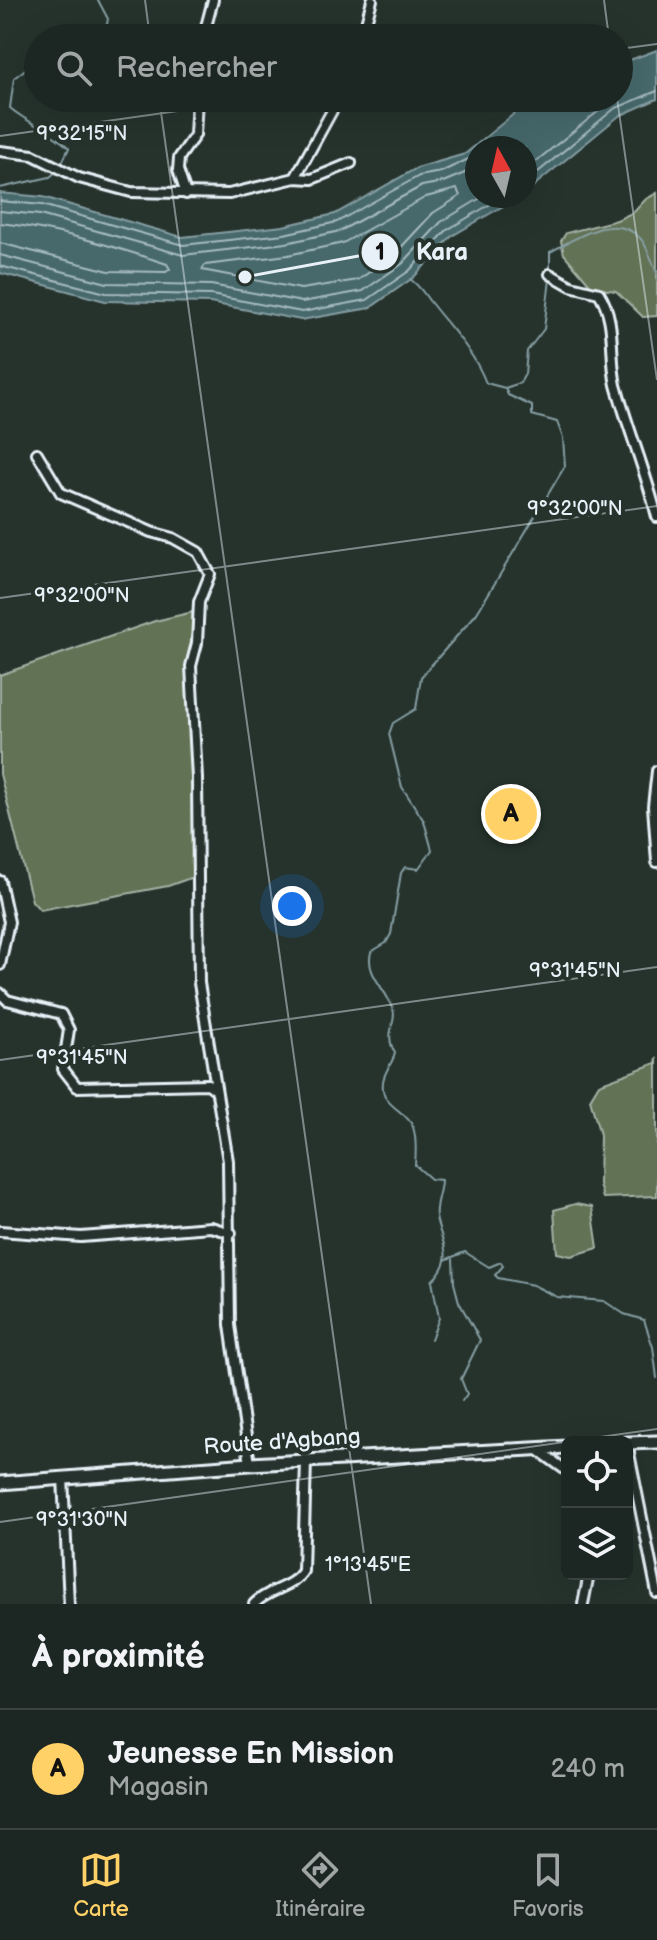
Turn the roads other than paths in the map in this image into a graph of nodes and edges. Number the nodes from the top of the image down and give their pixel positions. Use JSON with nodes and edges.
{"nodes":[{"id":1,"x":213,"y":0,"type":"edge"},
{"id":2,"x":372,"y":0,"type":"edge"},
{"id":3,"x":207,"y":24,"type":"edge"},
{"id":4,"x":366,"y":24,"type":"edge"},
{"id":5,"x":196,"y":112,"type":"edge"},
{"id":6,"x":331,"y":112,"type":"edge"},
{"id":7,"x":0,"y":151,"type":"edge"},
{"id":8,"x":351,"y":163,"type":"dead end"},
{"id":9,"x":295,"y":178,"type":"junction"},
{"id":10,"x":186,"y":194,"type":"junction"},
{"id":11,"x":550,"y":274,"type":"dead end"},
{"id":12,"x":37,"y":453,"type":"dead end"},
{"id":13,"x":657,"y":517,"type":"edge"},
{"id":14,"x":657,"y":771,"type":"edge"},
{"id":15,"x":657,"y":862,"type":"edge"},
{"id":16,"x":0,"y":881,"type":"edge"},
{"id":17,"x":0,"y":965,"type":"edge"},
{"id":18,"x":0,"y":993,"type":"edge"},
{"id":19,"x":217,"y":1090,"type":"junction"},
{"id":20,"x":0,"y":1231,"type":"edge"},
{"id":21,"x":231,"y":1233,"type":"junction"},
{"id":22,"x":657,"y":1442,"type":"edge"},
{"id":23,"x":633,"y":1443,"type":"edge"},
{"id":24,"x":561,"y":1447,"type":"edge"},
{"id":25,"x":538,"y":1449,"type":"junction"},
{"id":26,"x":306,"y":1460,"type":"junction"},
{"id":27,"x":250,"y":1464,"type":"junction"},
{"id":28,"x":561,"y":1466,"type":"edge"},
{"id":29,"x":633,"y":1473,"type":"edge"},
{"id":30,"x":63,"y":1477,"type":"junction"},
{"id":31,"x":0,"y":1483,"type":"edge"},
{"id":32,"x":588,"y":1580,"type":"edge"},
{"id":33,"x":657,"y":1593,"type":"edge"},
{"id":34,"x":69,"y":1604,"type":"edge"},
{"id":35,"x":254,"y":1604,"type":"edge"},
{"id":36,"x":583,"y":1604,"type":"edge"}],
"edges":[{"from":1,"to":3,"type":"street"},
{"from":2,"to":4,"type":"street"},
{"from":5,"to":10,"type":"street"},
{"from":6,"to":9,"type":"street"},
{"from":7,"to":10,"type":"street"},
{"from":8,"to":9,"type":"street"},
{"from":9,"to":10,"type":"street"},
{"from":11,"to":13,"type":"street"},
{"from":12,"to":19,"type":"street"},
{"from":14,"to":15,"type":"street"},
{"from":16,"to":17,"type":"street"},
{"from":18,"to":19,"type":"street"},
{"from":19,"to":21,"type":"street"},
{"from":20,"to":21,"type":"street"},
{"from":21,"to":27,"type":"street"},
{"from":22,"to":23,"type":"main road"},
{"from":24,"to":25,"type":"main road","name":"Route d'Agbang"},
{"from":25,"to":26,"type":"main road","name":"Route d'Agbang"},
{"from":25,"to":28,"type":"street"},
{"from":26,"to":27,"type":"main road","name":"Route d'Agbang"},
{"from":26,"to":35,"type":"street"},
{"from":27,"to":30,"type":"main road","name":"Route d'Agbang"},
{"from":29,"to":33,"type":"street"},
{"from":30,"to":31,"type":"main road","name":"Route d'Agbang"},
{"from":30,"to":34,"type":"street"},
{"from":32,"to":36,"type":"street"}]}
